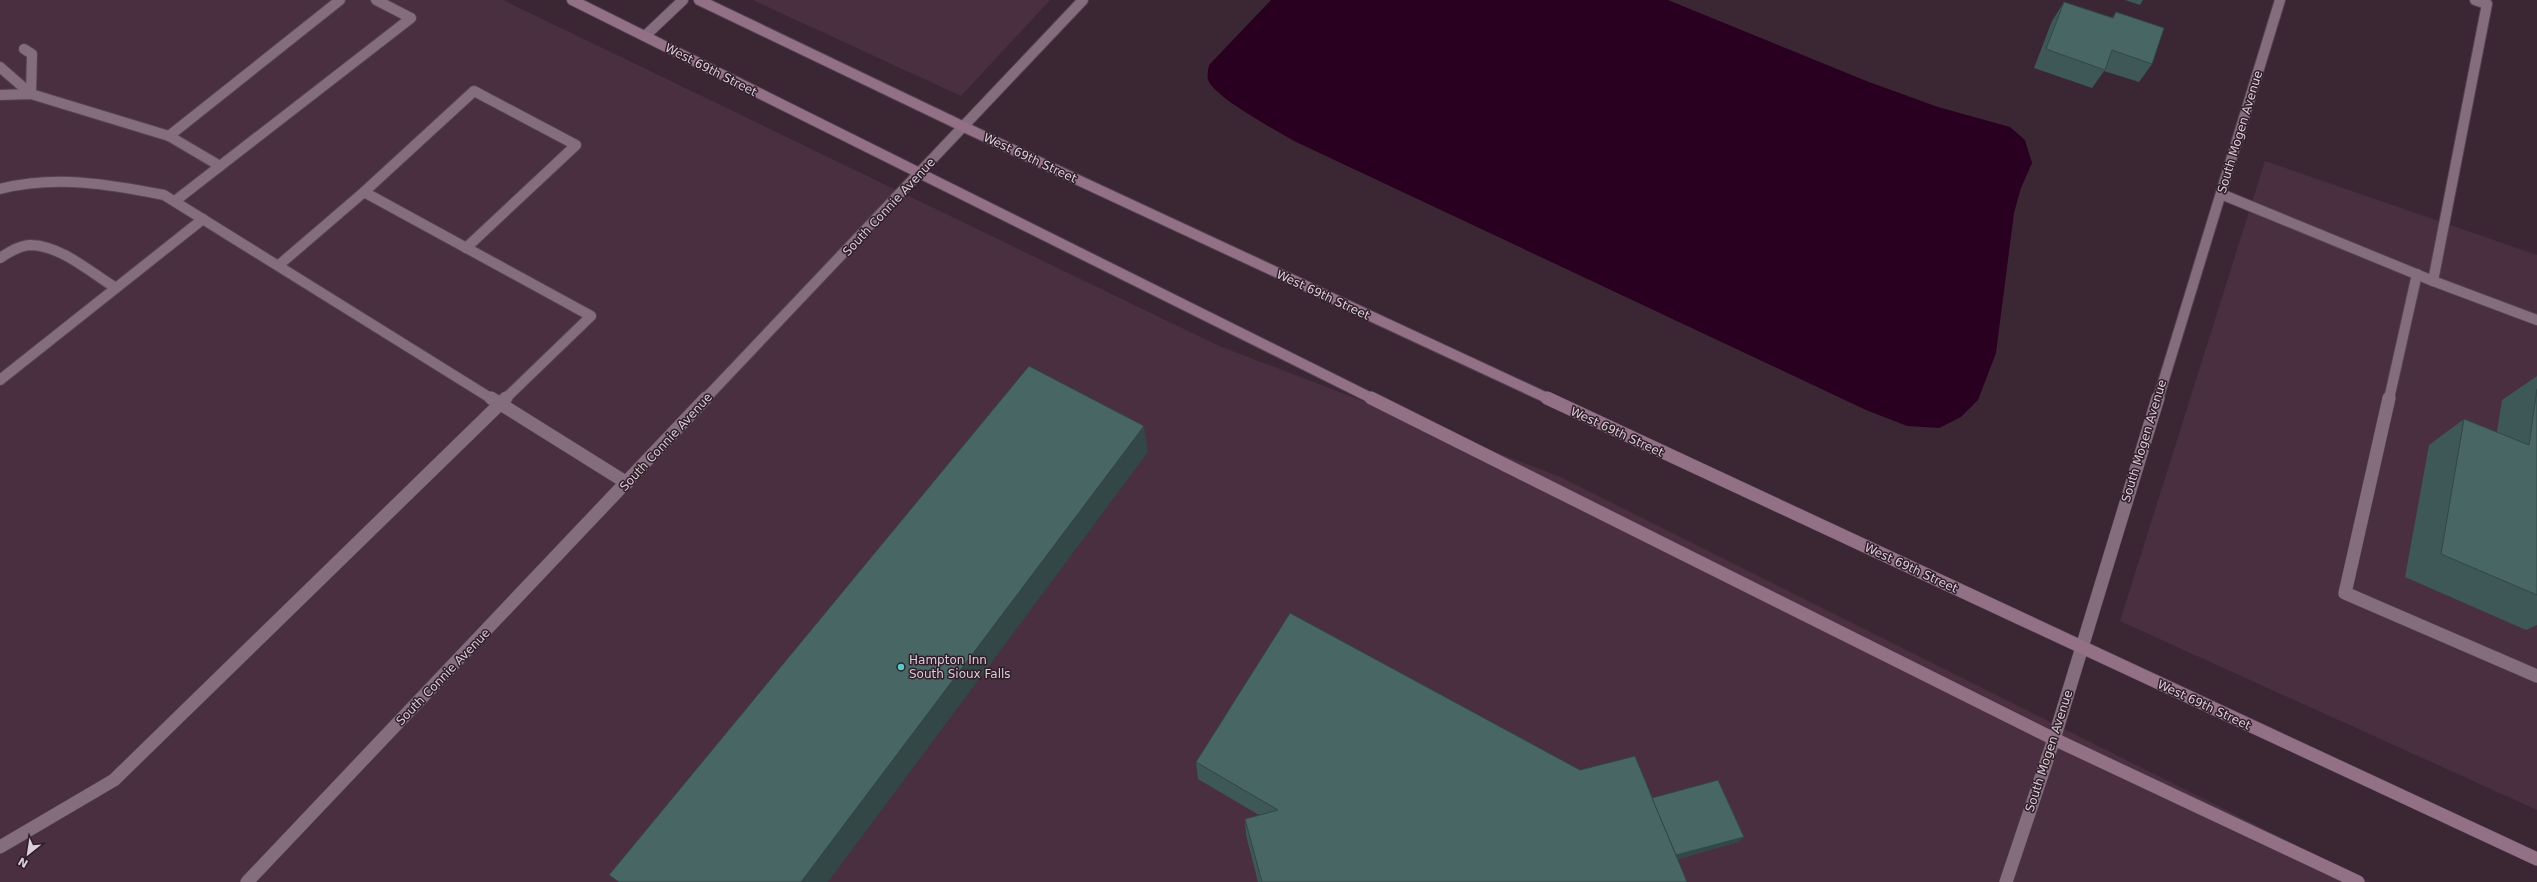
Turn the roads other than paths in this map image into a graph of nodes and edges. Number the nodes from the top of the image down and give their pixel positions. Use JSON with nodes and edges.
{"nodes":[{"id":1,"x":340,"y":0,"type":"edge"},
{"id":2,"x":376,"y":0,"type":"edge"},
{"id":3,"x":572,"y":0,"type":"edge"},
{"id":4,"x":683,"y":0,"type":"edge"},
{"id":5,"x":699,"y":0,"type":"edge"},
{"id":6,"x":1083,"y":0,"type":"edge"},
{"id":7,"x":2280,"y":0,"type":"edge"},
{"id":8,"x":2475,"y":0,"type":"edge"},
{"id":9,"x":645,"y":36,"type":"junction"},
{"id":10,"x":24,"y":49,"type":"dead end"},
{"id":11,"x":0,"y":67,"type":"edge"},
{"id":12,"x":31,"y":94,"type":"junction"},
{"id":13,"x":0,"y":95,"type":"edge"},
{"id":14,"x":964,"y":127,"type":"junction"},
{"id":15,"x":169,"y":136,"type":"junction"},
{"id":16,"x":220,"y":166,"type":"junction"},
{"id":17,"x":919,"y":174,"type":"junction"},
{"id":18,"x":0,"y":189,"type":"edge"},
{"id":19,"x":364,"y":192,"type":"junction"},
{"id":20,"x":2221,"y":194,"type":"junction"},
{"id":21,"x":175,"y":201,"type":"junction"},
{"id":22,"x":204,"y":219,"type":"junction"},
{"id":23,"x":466,"y":248,"type":"junction"},
{"id":24,"x":0,"y":258,"type":"edge"},
{"id":25,"x":279,"y":265,"type":"junction"},
{"id":26,"x":2417,"y":274,"type":"junction"},
{"id":27,"x":2433,"y":281,"type":"junction"},
{"id":28,"x":116,"y":288,"type":"junction"},
{"id":29,"x":2537,"y":320,"type":"edge"},
{"id":30,"x":0,"y":380,"type":"edge"},
{"id":31,"x":501,"y":404,"type":"junction"},
{"id":32,"x":628,"y":483,"type":"junction"},
{"id":33,"x":2081,"y":648,"type":"junction"},
{"id":34,"x":2537,"y":676,"type":"edge"},
{"id":35,"x":2054,"y":739,"type":"junction"},
{"id":36,"x":0,"y":847,"type":"edge"},
{"id":37,"x":2537,"y":860,"type":"edge"},
{"id":38,"x":248,"y":882,"type":"edge"},
{"id":39,"x":2006,"y":882,"type":"edge"},
{"id":40,"x":2358,"y":882,"type":"edge"}],
"edges":[{"from":1,"to":15,"type":"street"},
{"from":2,"to":16,"type":"street"},
{"from":3,"to":9,"type":"street","name":"West 69th Street"},
{"from":4,"to":9,"type":"street"},
{"from":5,"to":14,"type":"street","name":"West 69th Street"},
{"from":6,"to":14,"type":"street","name":"South Connie Avenue"},
{"from":7,"to":20,"type":"street","name":"South Mogen Avenue"},
{"from":8,"to":27,"type":"street"},
{"from":9,"to":17,"type":"street","name":"West 69th Street"},
{"from":10,"to":12,"type":"street"},
{"from":11,"to":12,"type":"street"},
{"from":12,"to":13,"type":"street"},
{"from":12,"to":15,"type":"street"},
{"from":14,"to":17,"type":"street","name":"South Connie Avenue"},
{"from":14,"to":33,"type":"street","name":"West 69th Street"},
{"from":15,"to":16,"type":"street"},
{"from":16,"to":21,"type":"street"},
{"from":17,"to":32,"type":"street","name":"South Connie Avenue"},
{"from":17,"to":35,"type":"street","name":"West 69th Street"},
{"from":18,"to":21,"type":"street"},
{"from":19,"to":23,"type":"street"},
{"from":19,"to":23,"type":"street"},
{"from":19,"to":25,"type":"street"},
{"from":20,"to":26,"type":"street"},
{"from":20,"to":33,"type":"street","name":"South Mogen Avenue"},
{"from":21,"to":22,"type":"street"},
{"from":22,"to":25,"type":"street"},
{"from":22,"to":28,"type":"street"},
{"from":23,"to":31,"type":"street"},
{"from":24,"to":28,"type":"street"},
{"from":25,"to":31,"type":"street"},
{"from":26,"to":27,"type":"street"},
{"from":26,"to":34,"type":"street"},
{"from":27,"to":29,"type":"street"},
{"from":28,"to":30,"type":"street"},
{"from":31,"to":32,"type":"street"},
{"from":31,"to":36,"type":"street"},
{"from":32,"to":38,"type":"street","name":"South Connie Avenue"},
{"from":33,"to":35,"type":"street","name":"South Mogen Avenue"},
{"from":33,"to":37,"type":"street","name":"West 69th Street"},
{"from":35,"to":39,"type":"street","name":"South Mogen Avenue"},
{"from":35,"to":40,"type":"street","name":"West 69th Street"}]}
